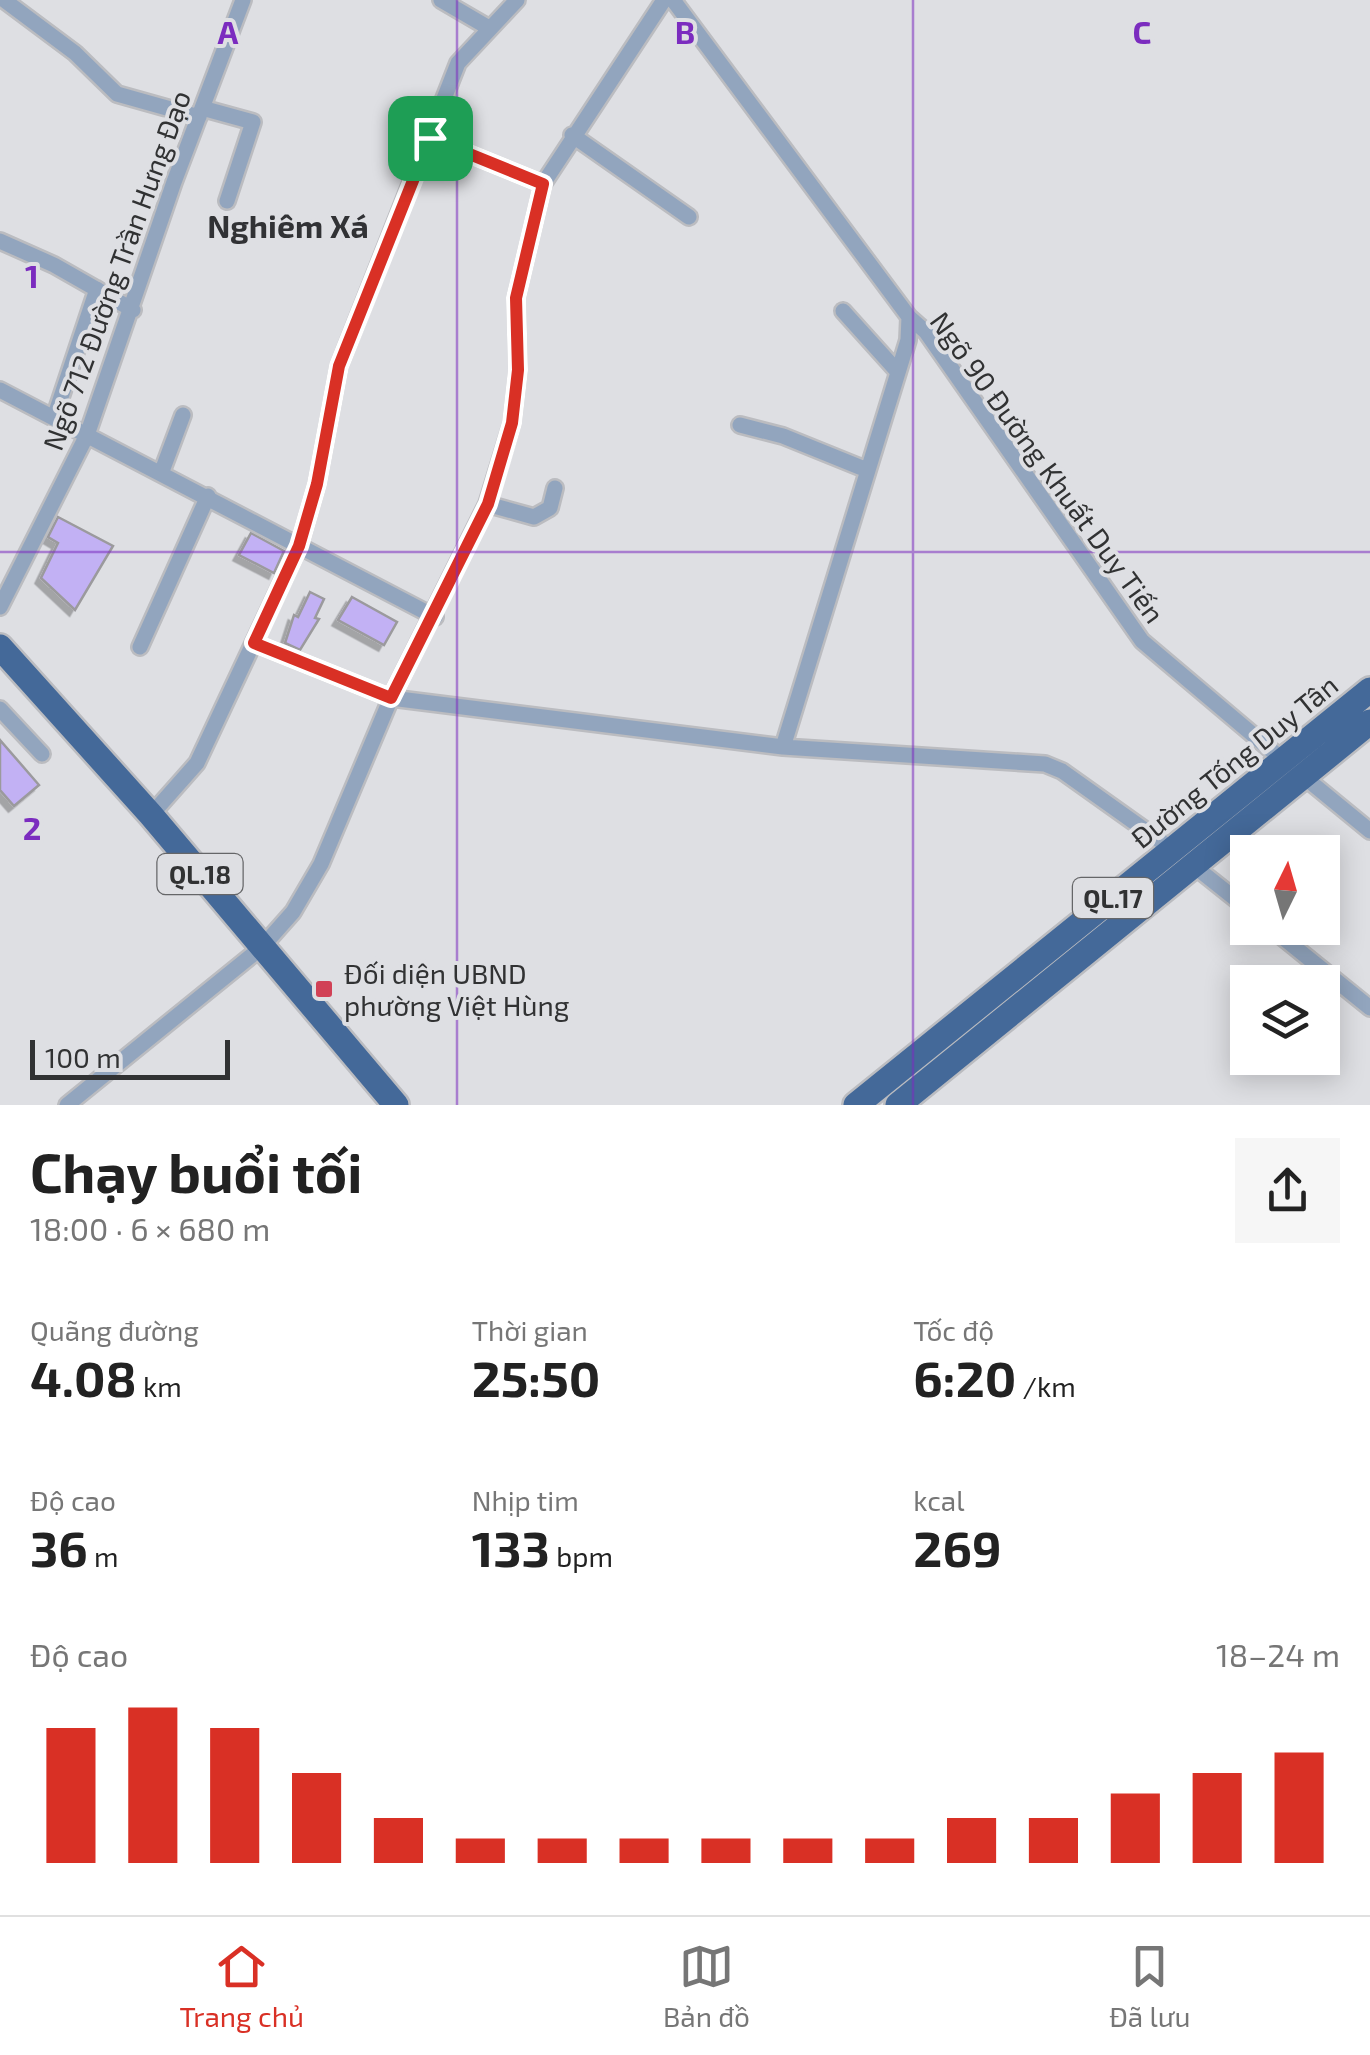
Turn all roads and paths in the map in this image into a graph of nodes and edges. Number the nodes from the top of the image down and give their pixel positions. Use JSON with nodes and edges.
{"nodes":[{"id":1,"x":4,"y":0,"type":"edge"},
{"id":2,"x":243,"y":0,"type":"edge"},
{"id":3,"x":440,"y":0,"type":"edge"},
{"id":4,"x":516,"y":0,"type":"edge"},
{"id":5,"x":664,"y":0,"type":"edge"},
{"id":6,"x":673,"y":0,"type":"edge"},
{"id":7,"x":490,"y":28,"type":"junction"},
{"id":8,"x":200,"y":112,"type":"junction"},
{"id":9,"x":572,"y":135,"type":"junction"},
{"id":10,"x":430,"y":138,"type":"junction"},
{"id":11,"x":543,"y":184,"type":"junction"},
{"id":12,"x":227,"y":201,"type":"dead end"},
{"id":13,"x":689,"y":217,"type":"dead end"},
{"id":14,"x":0,"y":240,"type":"edge"},
{"id":15,"x":97,"y":289,"type":"junction"},
{"id":16,"x":133,"y":310,"type":"junction"},
{"id":17,"x":843,"y":311,"type":"dead end"},
{"id":18,"x":910,"y":317,"type":"junction"},
{"id":19,"x":897,"y":371,"type":"junction"},
{"id":20,"x":0,"y":390,"type":"edge"},
{"id":21,"x":183,"y":415,"type":"dead end"},
{"id":22,"x":54,"y":418,"type":"junction"},
{"id":23,"x":740,"y":425,"type":"dead end"},
{"id":24,"x":87,"y":435,"type":"junction"},
{"id":25,"x":867,"y":470,"type":"junction"},
{"id":26,"x":162,"y":471,"type":"junction"},
{"id":27,"x":555,"y":488,"type":"dead end"},
{"id":28,"x":208,"y":496,"type":"junction"},
{"id":29,"x":488,"y":504,"type":"junction"},
{"id":30,"x":299,"y":546,"type":"junction"},
{"id":31,"x":0,"y":607,"type":"edge"},
{"id":32,"x":434,"y":617,"type":"junction"},
{"id":33,"x":254,"y":643,"type":"junction"},
{"id":34,"x":140,"y":647,"type":"dead end"},
{"id":35,"x":3,"y":657,"type":"edge"},
{"id":36,"x":1368,"y":696,"type":"edge"},
{"id":37,"x":391,"y":698,"type":"junction"},
{"id":38,"x":0,"y":709,"type":"edge"},
{"id":39,"x":1370,"y":722,"type":"edge"},
{"id":40,"x":783,"y":747,"type":"junction"},
{"id":41,"x":42,"y":754,"type":"dead end"},
{"id":42,"x":1294,"y":769,"type":"junction"},
{"id":43,"x":151,"y":814,"type":"junction"},
{"id":44,"x":1370,"y":832,"type":"edge"},
{"id":45,"x":1173,"y":850,"type":"junction"},
{"id":46,"x":1194,"y":866,"type":"junction"},
{"id":47,"x":1230,"y":895,"type":"edge"},
{"id":48,"x":1291,"y":945,"type":"edge"},
{"id":49,"x":262,"y":948,"type":"junction"},
{"id":50,"x":989,"y":998,"type":"junction"},
{"id":51,"x":1370,"y":1008,"type":"edge"},
{"id":52,"x":1006,"y":1018,"type":"junction"},
{"id":53,"x":67,"y":1105,"type":"edge"},
{"id":54,"x":396,"y":1105,"type":"edge"},
{"id":55,"x":856,"y":1105,"type":"edge"},
{"id":56,"x":898,"y":1105,"type":"edge"}],
"edges":[{"from":1,"to":8,"type":"street"},
{"from":2,"to":8,"type":"street","name":"Ngõ 712 Đường Trần Hưng Đạo"},
{"from":3,"to":7,"type":"street"},
{"from":4,"to":7,"type":"street"},
{"from":5,"to":9,"type":"street"},
{"from":6,"to":18,"type":"street","name":"Ngõ 90 Đường Khuất Duy Tiến"},
{"from":7,"to":10,"type":"street"},
{"from":8,"to":12,"type":"street"},
{"from":8,"to":16,"type":"street","name":"Ngõ 712 Đường Trần Hưng Đạo"},
{"from":9,"to":11,"type":"street"},
{"from":9,"to":13,"type":"street"},
{"from":10,"to":11,"type":"street"},
{"from":10,"to":30,"type":"street"},
{"from":11,"to":29,"type":"street"},
{"from":14,"to":15,"type":"street"},
{"from":15,"to":16,"type":"street"},
{"from":15,"to":22,"type":"street"},
{"from":16,"to":24,"type":"street","name":"Ngõ 712 Đường Trần Hưng Đạo"},
{"from":17,"to":19,"type":"street"},
{"from":18,"to":19,"type":"street","name":"Ngõ 90 Đường Khuất Duy Tiến"},
{"from":18,"to":42,"type":"street","name":"Ngõ 90 Đường Khuất Duy Tiến"},
{"from":19,"to":25,"type":"street","name":"Ngõ 90 Đường Khuất Duy Tiến"},
{"from":20,"to":22,"type":"street"},
{"from":21,"to":26,"type":"street"},
{"from":22,"to":24,"type":"street"},
{"from":23,"to":25,"type":"street"},
{"from":24,"to":26,"type":"street"},
{"from":24,"to":31,"type":"street","name":"Ngõ 712 Đường Trần Hưng Đạo"},
{"from":25,"to":40,"type":"street","name":"Ngõ 90 Đường Khuất Duy Tiến"},
{"from":26,"to":28,"type":"street"},
{"from":27,"to":29,"type":"street"},
{"from":28,"to":30,"type":"street"},
{"from":28,"to":34,"type":"street"},
{"from":29,"to":32,"type":"street"},
{"from":30,"to":32,"type":"street"},
{"from":30,"to":33,"type":"street"},
{"from":32,"to":37,"type":"street"},
{"from":33,"to":37,"type":"street"},
{"from":33,"to":43,"type":"street"},
{"from":35,"to":43,"type":"highway","number":"QL.18"},
{"from":36,"to":42,"type":"highway","name":"Đường Tống Duy Tân","number":"QL.17"},
{"from":37,"to":40,"type":"street"},
{"from":37,"to":49,"type":"street"},
{"from":38,"to":41,"type":"street"},
{"from":39,"to":42,"type":"highway","name":"Đường Tống Duy Tân","number":"QL.17"},
{"from":40,"to":45,"type":"street"},
{"from":42,"to":44,"type":"street","name":"Ngõ 90 Đường Khuất Duy Tiến"},
{"from":42,"to":45,"type":"highway","name":"Đường Tống Duy Tân","number":"QL.17"},
{"from":42,"to":46,"type":"highway","name":"Đường Tống Duy Tân","number":"QL.17"},
{"from":43,"to":49,"type":"highway","number":"QL.18"},
{"from":45,"to":50,"type":"highway","name":"Đường Tống Duy Tân","number":"QL.17"},
{"from":46,"to":47,"type":"street"},
{"from":46,"to":52,"type":"highway","name":"Đường Tống Duy Tân","number":"QL.17"},
{"from":48,"to":51,"type":"street"},
{"from":49,"to":53,"type":"street"},
{"from":49,"to":54,"type":"highway","number":"QL.18"},
{"from":50,"to":52,"type":"highway"},
{"from":50,"to":55,"type":"highway","name":"Đường Tống Duy Tân","number":"QL.17"},
{"from":52,"to":56,"type":"highway","name":"Đường Tống Duy Tân","number":"QL.17"}]}
